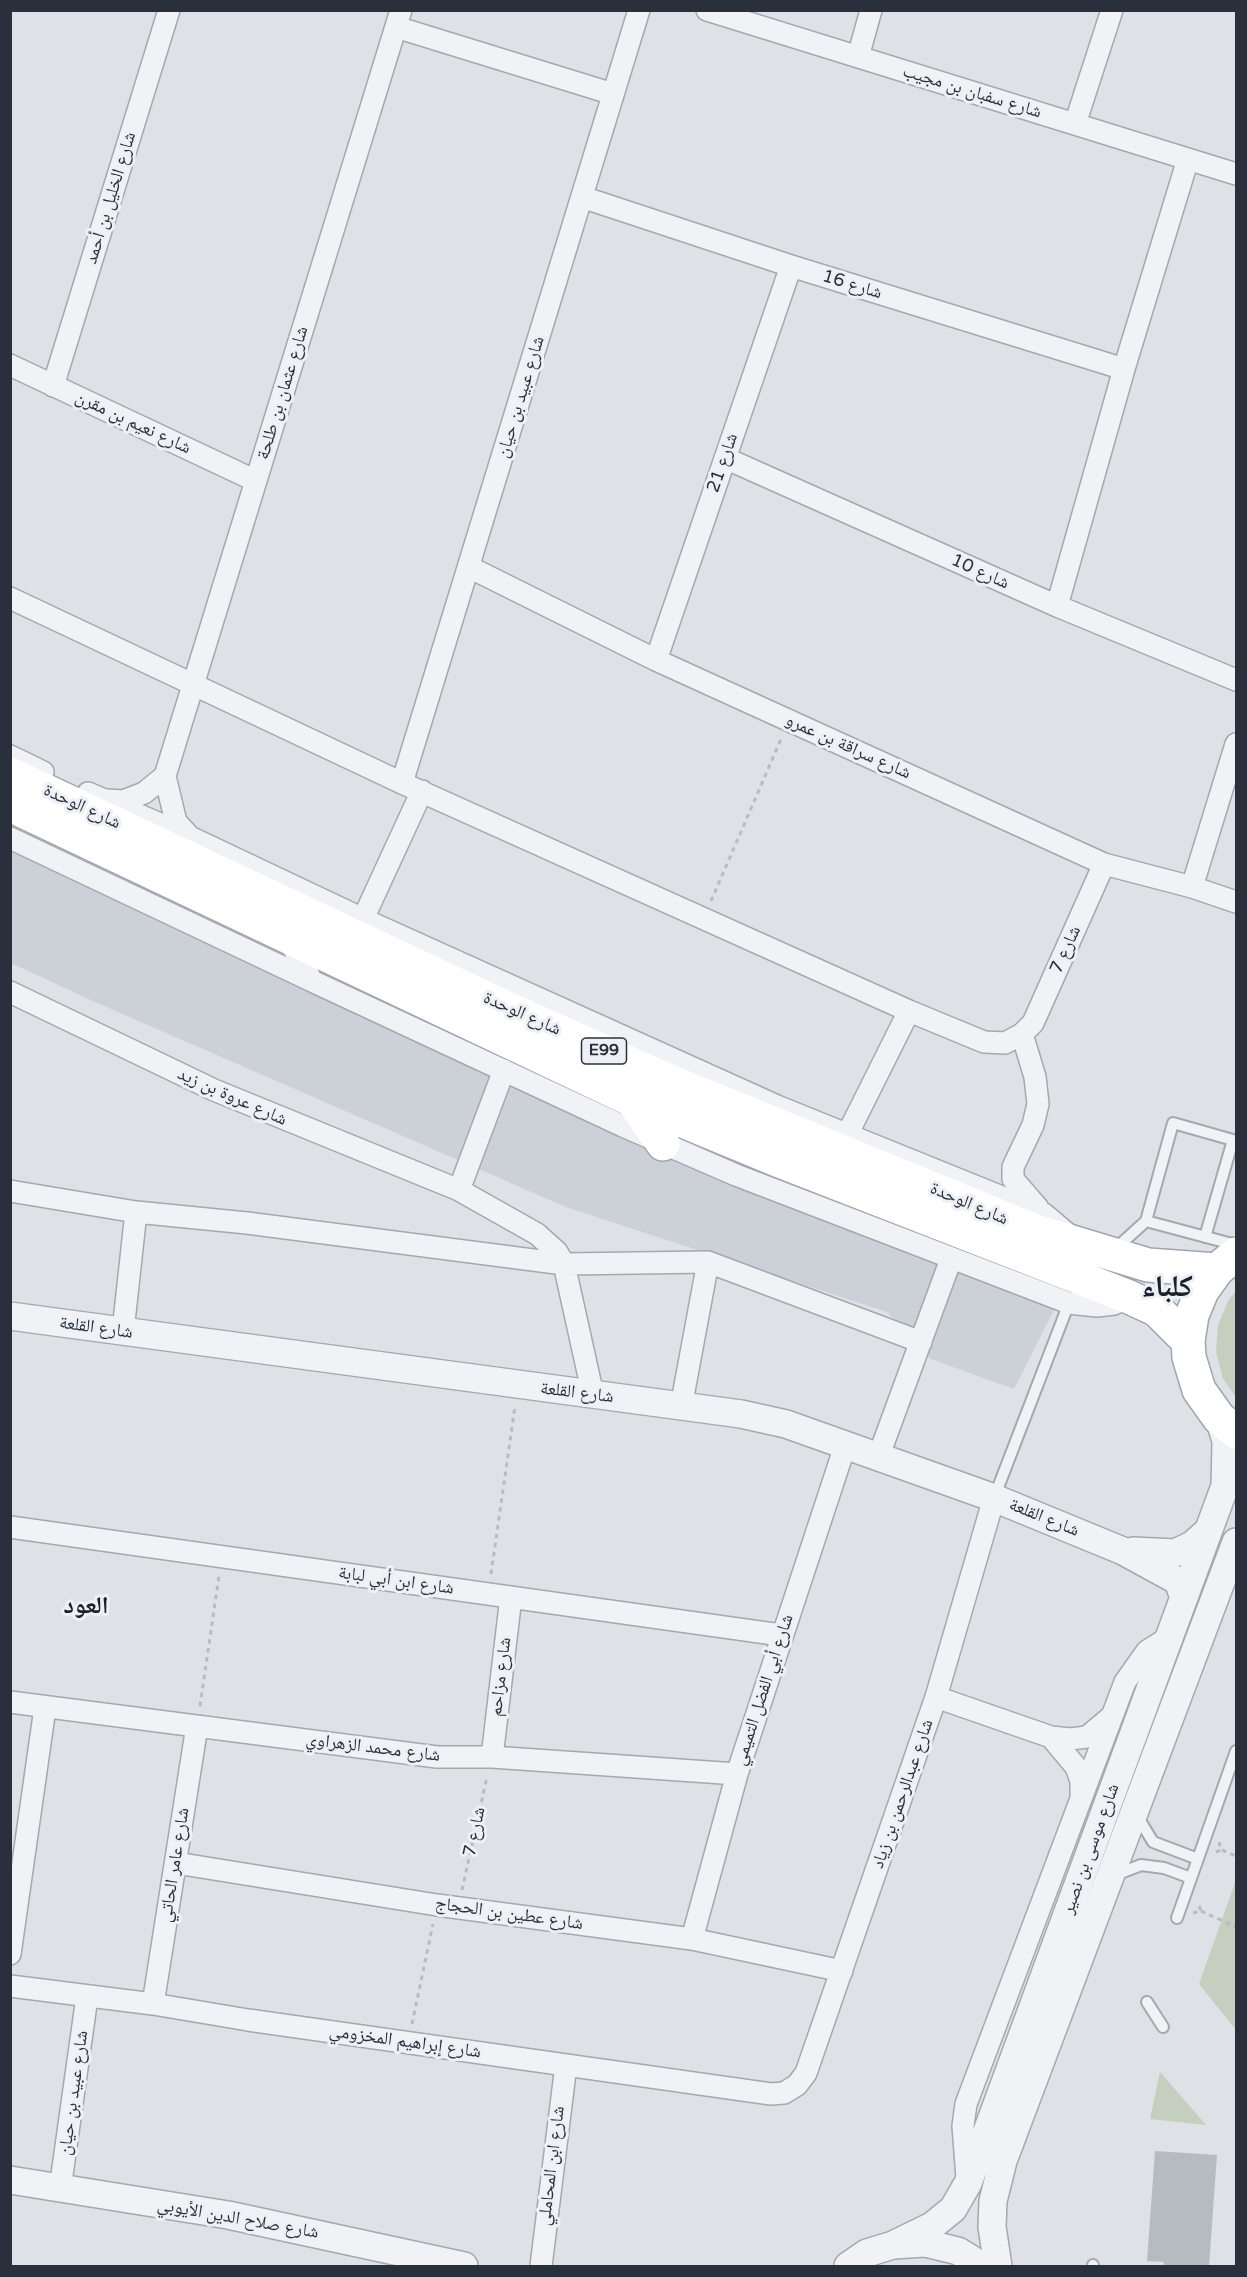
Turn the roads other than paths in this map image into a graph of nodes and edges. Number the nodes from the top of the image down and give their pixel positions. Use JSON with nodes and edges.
{"nodes":[{"id":1,"x":169,"y":10,"type":"edge"},
{"id":2,"x":639,"y":10,"type":"edge"},
{"id":3,"x":707,"y":10,"type":"edge"},
{"id":4,"x":872,"y":10,"type":"edge"},
{"id":5,"x":1112,"y":10,"type":"edge"},
{"id":6,"x":399,"y":19,"type":"edge"},
{"id":7,"x":858,"y":57,"type":"junction"},
{"id":8,"x":614,"y":94,"type":"junction"},
{"id":9,"x":1075,"y":124,"type":"junction"},
{"id":10,"x":1188,"y":159,"type":"junction"},
{"id":11,"x":1236,"y":174,"type":"edge"},
{"id":12,"x":582,"y":197,"type":"junction"},
{"id":13,"x":791,"y":266,"type":"junction"},
{"id":14,"x":10,"y":365,"type":"edge"},
{"id":15,"x":1124,"y":369,"type":"junction"},
{"id":16,"x":53,"y":386,"type":"junction"},
{"id":17,"x":725,"y":458,"type":"junction"},
{"id":18,"x":256,"y":481,"type":"junction"},
{"id":19,"x":469,"y":567,"type":"junction"},
{"id":20,"x":10,"y":598,"type":"edge"},
{"id":21,"x":1057,"y":606,"type":"junction"},
{"id":22,"x":656,"y":660,"type":"junction"},
{"id":23,"x":1236,"y":680,"type":"edge"},
{"id":24,"x":194,"y":684,"type":"junction"},
{"id":25,"x":1236,"y":744,"type":"edge"},
{"id":26,"x":10,"y":756,"type":"edge"},
{"id":27,"x":10,"y":774,"type":"edge"},
{"id":28,"x":165,"y":776,"type":"junction"},
{"id":29,"x":402,"y":783,"type":"junction"},
{"id":30,"x":422,"y":791,"type":"junction"},
{"id":31,"x":102,"y":800,"type":"junction"},
{"id":32,"x":10,"y":805,"type":"edge"},
{"id":33,"x":189,"y":837,"type":"junction"},
{"id":34,"x":10,"y":838,"type":"edge"},
{"id":35,"x":1104,"y":864,"type":"junction"},
{"id":36,"x":1192,"y":887,"type":"junction"},
{"id":37,"x":1236,"y":902,"type":"edge"},
{"id":38,"x":363,"y":919,"type":"junction"},
{"id":39,"x":287,"y":936,"type":"junction"},
{"id":40,"x":312,"y":981,"type":"junction"},
{"id":41,"x":10,"y":992,"type":"edge"},
{"id":42,"x":909,"y":1011,"type":"junction"},
{"id":43,"x":594,"y":1022,"type":"junction"},
{"id":44,"x":1022,"y":1034,"type":"junction"},
{"id":45,"x":629,"y":1062,"type":"junction"},
{"id":46,"x":504,"y":1070,"type":"junction"},
{"id":47,"x":632,"y":1100,"type":"junction"},
{"id":48,"x":847,"y":1135,"type":"junction"},
{"id":49,"x":663,"y":1144,"type":"junction"},
{"id":50,"x":459,"y":1190,"type":"junction"},
{"id":51,"x":10,"y":1191,"type":"edge"},
{"id":52,"x":136,"y":1212,"type":"junction"},
{"id":53,"x":1044,"y":1214,"type":"junction"},
{"id":54,"x":1146,"y":1221,"type":"junction"},
{"id":55,"x":1205,"y":1238,"type":"junction"},
{"id":56,"x":1096,"y":1252,"type":"junction"},
{"id":57,"x":1230,"y":1256,"type":"edge"},
{"id":58,"x":951,"y":1259,"type":"junction"},
{"id":59,"x":708,"y":1262,"type":"junction"},
{"id":60,"x":564,"y":1264,"type":"junction"},
{"id":61,"x":1129,"y":1297,"type":"junction"},
{"id":62,"x":1069,"y":1303,"type":"junction"},
{"id":63,"x":10,"y":1316,"type":"edge"},
{"id":64,"x":123,"y":1331,"type":"junction"},
{"id":65,"x":1188,"y":1341,"type":"junction"},
{"id":66,"x":921,"y":1342,"type":"junction"},
{"id":67,"x":593,"y":1395,"type":"junction"},
{"id":68,"x":681,"y":1407,"type":"junction"},
{"id":69,"x":1228,"y":1425,"type":"edge"},
{"id":70,"x":846,"y":1443,"type":"junction"},
{"id":71,"x":879,"y":1455,"type":"junction"},
{"id":72,"x":994,"y":1498,"type":"junction"},
{"id":73,"x":10,"y":1527,"type":"edge"},
{"id":74,"x":1209,"y":1530,"type":"junction"},
{"id":75,"x":1236,"y":1542,"type":"edge"},
{"id":76,"x":1123,"y":1551,"type":"junction"},
{"id":77,"x":511,"y":1597,"type":"junction"},
{"id":78,"x":1184,"y":1598,"type":"junction"},
{"id":79,"x":781,"y":1635,"type":"junction"},
{"id":80,"x":1169,"y":1637,"type":"junction"},
{"id":81,"x":936,"y":1697,"type":"junction"},
{"id":82,"x":10,"y":1702,"type":"edge"},
{"id":83,"x":45,"y":1708,"type":"junction"},
{"id":84,"x":1112,"y":1716,"type":"junction"},
{"id":85,"x":197,"y":1726,"type":"junction"},
{"id":86,"x":1050,"y":1737,"type":"junction"},
{"id":87,"x":1236,"y":1751,"type":"edge"},
{"id":88,"x":492,"y":1757,"type":"junction"},
{"id":89,"x":737,"y":1774,"type":"junction"},
{"id":90,"x":1081,"y":1800,"type":"junction"},
{"id":91,"x":1135,"y":1812,"type":"junction"},
{"id":92,"x":18,"y":1843,"type":"edge"},
{"id":93,"x":1198,"y":1859,"type":"junction"},
{"id":94,"x":176,"y":1863,"type":"junction"},
{"id":95,"x":1110,"y":1877,"type":"junction"},
{"id":96,"x":1191,"y":1878,"type":"junction"},
{"id":97,"x":1177,"y":1918,"type":"dead end"},
{"id":98,"x":692,"y":1939,"type":"junction"},
{"id":99,"x":10,"y":1954,"type":"edge"},
{"id":100,"x":842,"y":1971,"type":"junction"},
{"id":101,"x":10,"y":1986,"type":"edge"},
{"id":102,"x":87,"y":1997,"type":"junction"},
{"id":103,"x":1147,"y":2002,"type":"dead end"},
{"id":104,"x":153,"y":2004,"type":"junction"},
{"id":105,"x":1163,"y":2027,"type":"dead end"},
{"id":106,"x":566,"y":2065,"type":"junction"},
{"id":107,"x":797,"y":2085,"type":"joint"},
{"id":108,"x":10,"y":2180,"type":"edge"},
{"id":109,"x":968,"y":2183,"type":"junction"},
{"id":110,"x":60,"y":2190,"type":"junction"},
{"id":111,"x":892,"y":2244,"type":"junction"},
{"id":112,"x":464,"y":2266,"type":"edge"},
{"id":113,"x":541,"y":2266,"type":"edge"},
{"id":114,"x":848,"y":2266,"type":"edge"},
{"id":115,"x":982,"y":2266,"type":"edge"},
{"id":116,"x":998,"y":2266,"type":"edge"}],
"edges":[{"from":1,"to":16,"type":"street","name":"شارع الخليل بن أحمد"},
{"from":2,"to":8,"type":"street","name":"شارع عبيد بن حيان"},
{"from":3,"to":7,"type":"street","name":"شارع سفبان بن مجيب"},
{"from":4,"to":7,"type":"street"},
{"from":5,"to":9,"type":"street"},
{"from":6,"to":8,"type":"street"},
{"from":6,"to":18,"type":"street","name":"شارع عثمان بن طلحة"},
{"from":7,"to":9,"type":"street","name":"شارع سفبان بن مجيب"},
{"from":8,"to":12,"type":"street","name":"شارع عبيد بن حيان"},
{"from":9,"to":10,"type":"street","name":"شارع سفبان بن مجيب"},
{"from":10,"to":11,"type":"street","name":"شارع سفبان بن مجيب"},
{"from":10,"to":15,"type":"street"},
{"from":12,"to":13,"type":"street","name":"شارع 16"},
{"from":12,"to":19,"type":"street","name":"شارع عبيد بن حيان"},
{"from":13,"to":15,"type":"street","name":"شارع 16"},
{"from":13,"to":17,"type":"street","name":"شارع 21"},
{"from":14,"to":16,"type":"street","name":"شارع نعيم بن مقرن"},
{"from":15,"to":21,"type":"street"},
{"from":16,"to":18,"type":"street","name":"شارع نعيم بن مقرن"},
{"from":17,"to":21,"type":"street","name":"شارع 10"},
{"from":17,"to":22,"type":"street","name":"شارع 21"},
{"from":18,"to":24,"type":"street","name":"شارع عثمان بن طلحة"},
{"from":19,"to":22,"type":"street","name":"شارع سراقة بن عمرو"},
{"from":19,"to":29,"type":"street","name":"شارع عبيد بن حيان"},
{"from":20,"to":24,"type":"street"},
{"from":21,"to":23,"type":"street","name":"شارع 10"},
{"from":22,"to":35,"type":"street","name":"شارع سراقة بن عمرو"},
{"from":24,"to":28,"type":"street","name":"شارع عثمان بن طلحة"},
{"from":24,"to":29,"type":"street"},
{"from":25,"to":36,"type":"street"},
{"from":26,"to":31,"type":"street"},
{"from":27,"to":45,"type":"main road","name":"شارع الوحدة","number":"E99"},
{"from":28,"to":31,"type":"street"},
{"from":28,"to":33,"type":"street"},
{"from":29,"to":30,"type":"street"},
{"from":30,"to":38,"type":"street"},
{"from":30,"to":42,"type":"street"},
{"from":31,"to":33,"type":"street"},
{"from":32,"to":39,"type":"main road","name":"شارع الوحدة","number":"E99"},
{"from":33,"to":38,"type":"street"},
{"from":34,"to":40,"type":"street"},
{"from":35,"to":36,"type":"street","name":"شارع سراقة بن عمرو"},
{"from":35,"to":44,"type":"street","name":"شارع 7"},
{"from":36,"to":37,"type":"street","name":"شارع سراقة بن عمرو"},
{"from":38,"to":43,"type":"street"},
{"from":39,"to":40,"type":"street"},
{"from":39,"to":47,"type":"main road","name":"شارع الوحدة","number":"E99"},
{"from":40,"to":46,"type":"street"},
{"from":41,"to":50,"type":"street","name":"شارع عروة بن زيد"},
{"from":42,"to":44,"type":"street"},
{"from":42,"to":48,"type":"street"},
{"from":43,"to":45,"type":"main road"},
{"from":43,"to":48,"type":"street"},
{"from":44,"to":53,"type":"street"},
{"from":45,"to":56,"type":"main road","name":"شارع الوحدة","number":"E99"},
{"from":46,"to":49,"type":"street"},
{"from":46,"to":50,"type":"street"},
{"from":47,"to":49,"type":"main road"},
{"from":47,"to":61,"type":"main road","name":"شارع الوحدة","number":"E99"},
{"from":48,"to":53,"type":"street"},
{"from":49,"to":58,"type":"street"},
{"from":50,"to":60,"type":"street","name":"شارع عروة بن زيد"},
{"from":51,"to":52,"type":"street"},
{"from":52,"to":60,"type":"street"},
{"from":52,"to":64,"type":"street"},
{"from":53,"to":56,"type":"street"},
{"from":54,"to":55,"type":"lane"},
{"from":54,"to":55,"type":"lane"},
{"from":54,"to":56,"type":"lane"},
{"from":55,"to":57,"type":"lane"},
{"from":56,"to":57,"type":"main road","name":"شارع الوحدة","number":"E99"},
{"from":57,"to":65,"type":"main road"},
{"from":58,"to":62,"type":"street"},
{"from":58,"to":66,"type":"street"},
{"from":59,"to":60,"type":"street"},
{"from":59,"to":66,"type":"street"},
{"from":59,"to":68,"type":"street"},
{"from":60,"to":67,"type":"street"},
{"from":61,"to":62,"type":"street"},
{"from":61,"to":65,"type":"main road","name":"شارع الوحدة","number":"E99"},
{"from":62,"to":72,"type":"lane"},
{"from":63,"to":64,"type":"street","name":"شارع القلعة"},
{"from":64,"to":67,"type":"street","name":"شارع القلعة"},
{"from":65,"to":69,"type":"main road"},
{"from":66,"to":71,"type":"street"},
{"from":67,"to":68,"type":"street","name":"شارع القلعة"},
{"from":68,"to":70,"type":"street","name":"شارع القلعة"},
{"from":69,"to":74,"type":"street","name":"شارع موسى بن نصير"},
{"from":70,"to":71,"type":"street","name":"شارع القلعة"},
{"from":70,"to":79,"type":"street","name":"شارع أبي الفضل التميمي"},
{"from":71,"to":72,"type":"street","name":"شارع القلعة"},
{"from":72,"to":76,"type":"street","name":"شارع القلعة"},
{"from":72,"to":81,"type":"street","name":"شارع عبدالرحمن بن زياد"},
{"from":73,"to":77,"type":"street","name":"شارع ابن أبي لبابة"},
{"from":74,"to":76,"type":"street","name":"شارع القلعة"},
{"from":74,"to":78,"type":"street","name":"شارع موسى بن نصير"},
{"from":75,"to":91,"type":"street","name":"شارع موسى بن نصير"},
{"from":76,"to":78,"type":"street","name":"شارع القلعة"},
{"from":77,"to":79,"type":"street","name":"شارع ابن أبي لبابة"},
{"from":77,"to":88,"type":"street","name":"شارع مزاحم"},
{"from":78,"to":80,"type":"street","name":"شارع موسى بن نصير"},
{"from":79,"to":89,"type":"street","name":"شارع أبي الفضل التميمي"},
{"from":80,"to":84,"type":"street"},
{"from":80,"to":109,"type":"street","name":"شارع موسى بن نصير"},
{"from":81,"to":86,"type":"street"},
{"from":81,"to":100,"type":"street","name":"شارع عبدالرحمن بن زياد"},
{"from":82,"to":83,"type":"street","name":"شارع محمد الزهراوي"},
{"from":83,"to":85,"type":"street","name":"شارع محمد الزهراوي"},
{"from":83,"to":92,"type":"street"},
{"from":84,"to":86,"type":"street"},
{"from":84,"to":90,"type":"street"},
{"from":85,"to":88,"type":"street","name":"شارع محمد الزهراوي"},
{"from":85,"to":94,"type":"street","name":"شارع عامر الحاتي"},
{"from":86,"to":90,"type":"street"},
{"from":87,"to":93,"type":"lane"},
{"from":88,"to":89,"type":"street","name":"شارع محمد الزهراوي"},
{"from":89,"to":98,"type":"street","name":"شارع أبي الفضل التميمي"},
{"from":90,"to":109,"type":"street"},
{"from":91,"to":93,"type":"lane"},
{"from":91,"to":95,"type":"street","name":"شارع موسى بن نصير"},
{"from":92,"to":99,"type":"street"},
{"from":93,"to":96,"type":"lane"},
{"from":94,"to":98,"type":"street","name":"شارع عطين بن الحجاج"},
{"from":94,"to":104,"type":"street","name":"شارع عامر الحاتي"},
{"from":95,"to":96,"type":"lane"},
{"from":95,"to":116,"type":"street","name":"شارع موسى بن نصير"},
{"from":96,"to":97,"type":"lane"},
{"from":98,"to":100,"type":"street","name":"شارع عطين بن الحجاج"},
{"from":100,"to":107,"type":"street","name":"شارع عبدالرحمن بن زياد"},
{"from":101,"to":102,"type":"street","name":"شارع إبراهيم المخزومي"},
{"from":102,"to":104,"type":"street","name":"شارع إبراهيم المخزومي"},
{"from":102,"to":110,"type":"street","name":"شارع عبيد بن حيان"},
{"from":103,"to":105,"type":"lane"},
{"from":104,"to":106,"type":"street","name":"شارع إبراهيم المخزومي"},
{"from":106,"to":107,"type":"street","name":"شارع إبراهيم المخزومي"},
{"from":106,"to":113,"type":"street","name":"شارع ابن المحاملي"},
{"from":108,"to":110,"type":"street","name":"شارع صلاح الدين الأيوبي"},
{"from":109,"to":111,"type":"street","name":"شارع موسى بن نصير"},
{"from":110,"to":112,"type":"street","name":"شارع صلاح الدين الأيوبي"},
{"from":111,"to":114,"type":"street","name":"شارع موسى بن نصير"},
{"from":111,"to":115,"type":"street"}]}
